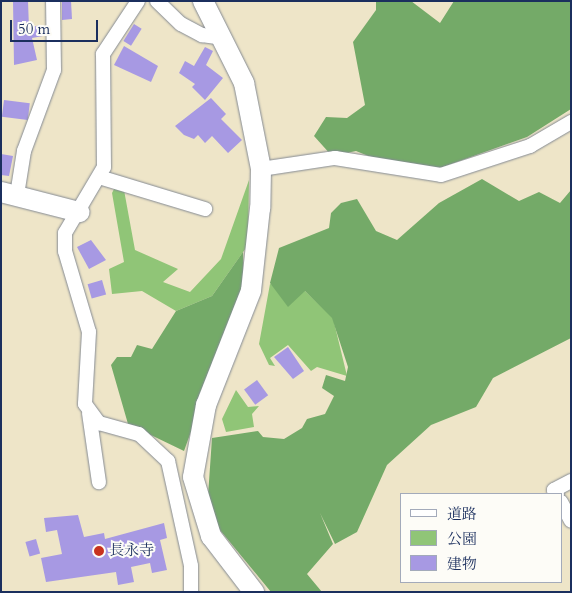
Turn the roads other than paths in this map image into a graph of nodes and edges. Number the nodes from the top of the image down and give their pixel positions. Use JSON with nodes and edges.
{"nodes":[{"id":1,"x":53,"y":1,"type":"edge"},
{"id":2,"x":138,"y":1,"type":"edge"},
{"id":3,"x":157,"y":1,"type":"edge"},
{"id":4,"x":203,"y":1,"type":"edge"},
{"id":5,"x":224,"y":38,"type":"junction"},
{"id":6,"x":571,"y":122,"type":"edge"},
{"id":7,"x":261,"y":169,"type":"junction"},
{"id":8,"x":99,"y":177,"type":"junction"},
{"id":9,"x":9,"y":193,"type":"edge"},
{"id":10,"x":205,"y":209,"type":"dead end"},
{"id":11,"x":78,"y":212,"type":"junction"},
{"id":12,"x":89,"y":413,"type":"junction"},
{"id":13,"x":571,"y":481,"type":"edge"},
{"id":14,"x":99,"y":482,"type":"dead end"},
{"id":15,"x":556,"y":493,"type":"edge"},
{"id":16,"x":562,"y":504,"type":"edge"},
{"id":17,"x":571,"y":521,"type":"edge"},
{"id":18,"x":190,"y":592,"type":"edge"},
{"id":19,"x":254,"y":592,"type":"edge"}],
"edges":[{"from":1,"to":9,"type":"street"},
{"from":2,"to":8,"type":"street"},
{"from":3,"to":5,"type":"street"},
{"from":4,"to":5,"type":"street"},
{"from":5,"to":7,"type":"street"},
{"from":6,"to":7,"type":"street"},
{"from":7,"to":19,"type":"street"},
{"from":8,"to":10,"type":"street"},
{"from":8,"to":11,"type":"street"},
{"from":9,"to":11,"type":"street"},
{"from":11,"to":12,"type":"street"},
{"from":12,"to":14,"type":"street"},
{"from":12,"to":18,"type":"street"},
{"from":13,"to":15,"type":"street"},
{"from":16,"to":17,"type":"street"}]}
